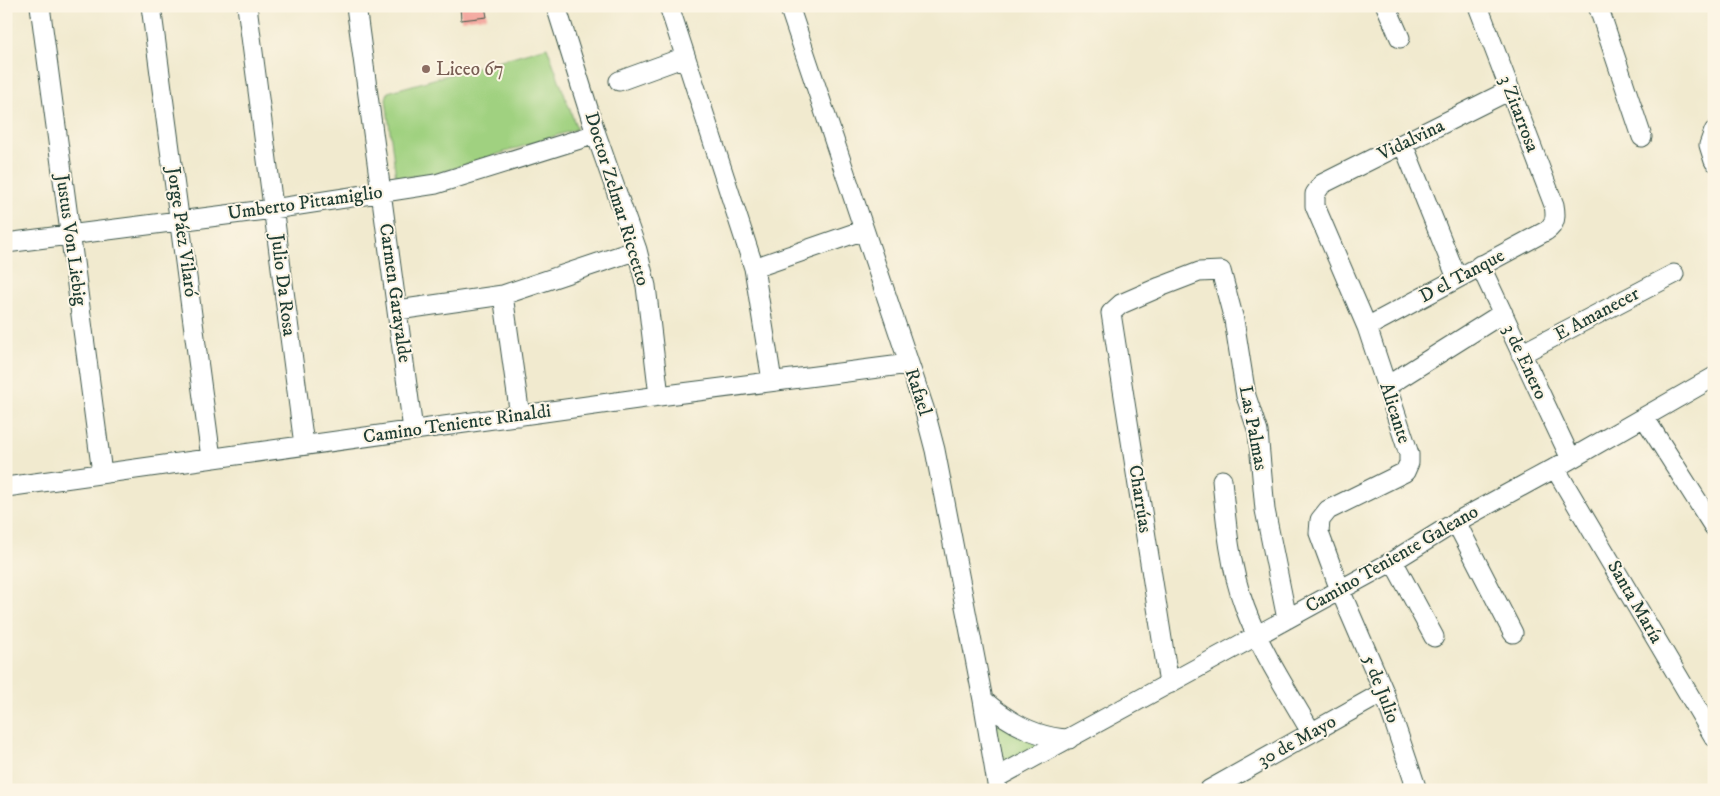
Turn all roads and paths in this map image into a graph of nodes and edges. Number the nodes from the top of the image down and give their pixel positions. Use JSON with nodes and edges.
{"nodes":[{"id":1,"x":40,"y":6,"type":"edge"},
{"id":2,"x":151,"y":6,"type":"edge"},
{"id":3,"x":247,"y":6,"type":"edge"},
{"id":4,"x":356,"y":6,"type":"edge"},
{"id":5,"x":556,"y":6,"type":"edge"},
{"id":6,"x":669,"y":6,"type":"edge"},
{"id":7,"x":789,"y":6,"type":"edge"},
{"id":8,"x":1386,"y":6,"type":"edge"},
{"id":9,"x":1478,"y":6,"type":"edge"},
{"id":10,"x":1598,"y":6,"type":"edge"},
{"id":11,"x":1400,"y":38,"type":"dead end"},
{"id":12,"x":684,"y":57,"type":"junction"},
{"id":13,"x":619,"y":81,"type":"dead end"},
{"id":14,"x":1510,"y":90,"type":"junction"},
{"id":15,"x":1714,"y":131,"type":"edge"},
{"id":16,"x":596,"y":134,"type":"junction"},
{"id":17,"x":1642,"y":137,"type":"dead end"},
{"id":18,"x":1403,"y":144,"type":"junction"},
{"id":19,"x":1714,"y":161,"type":"edge"},
{"id":20,"x":382,"y":193,"type":"junction"},
{"id":21,"x":1315,"y":194,"type":"joint"},
{"id":22,"x":273,"y":209,"type":"junction"},
{"id":23,"x":180,"y":220,"type":"junction"},
{"id":24,"x":1554,"y":222,"type":"joint"},
{"id":25,"x":864,"y":230,"type":"junction"},
{"id":26,"x":70,"y":235,"type":"junction"},
{"id":27,"x":6,"y":243,"type":"edge"},
{"id":28,"x":636,"y":250,"type":"junction"},
{"id":29,"x":1480,"y":265,"type":"junction"},
{"id":30,"x":754,"y":268,"type":"junction"},
{"id":31,"x":1217,"y":271,"type":"joint"},
{"id":32,"x":1674,"y":274,"type":"dead end"},
{"id":33,"x":1457,"y":278,"type":"junction"},
{"id":34,"x":503,"y":295,"type":"junction"},
{"id":35,"x":398,"y":310,"type":"junction"},
{"id":36,"x":1503,"y":313,"type":"junction"},
{"id":37,"x":1367,"y":327,"type":"junction"},
{"id":38,"x":1521,"y":354,"type":"junction"},
{"id":39,"x":909,"y":364,"type":"junction"},
{"id":40,"x":772,"y":381,"type":"junction"},
{"id":41,"x":1712,"y":383,"type":"edge"},
{"id":42,"x":1386,"y":386,"type":"junction"},
{"id":43,"x":658,"y":396,"type":"junction"},
{"id":44,"x":520,"y":416,"type":"junction"},
{"id":45,"x":1644,"y":417,"type":"junction"},
{"id":46,"x":413,"y":430,"type":"junction"},
{"id":47,"x":304,"y":445,"type":"junction"},
{"id":48,"x":211,"y":458,"type":"junction"},
{"id":49,"x":1563,"y":463,"type":"junction"},
{"id":50,"x":102,"y":474,"type":"junction"},
{"id":51,"x":1222,"y":480,"type":"dead end"},
{"id":52,"x":6,"y":487,"type":"edge"},
{"id":53,"x":1456,"y":522,"type":"junction"},
{"id":54,"x":1714,"y":527,"type":"edge"},
{"id":55,"x":1393,"y":561,"type":"junction"},
{"id":56,"x":1340,"y":590,"type":"junction"},
{"id":57,"x":1287,"y":619,"type":"junction"},
{"id":58,"x":1513,"y":633,"type":"dead end"},
{"id":59,"x":1257,"y":636,"type":"junction"},
{"id":60,"x":1434,"y":637,"type":"dead end"},
{"id":61,"x":1169,"y":684,"type":"junction"},
{"id":62,"x":1384,"y":692,"type":"junction"},
{"id":63,"x":983,"y":700,"type":"junction"},
{"id":64,"x":1311,"y":732,"type":"junction"},
{"id":65,"x":1714,"y":737,"type":"edge"},
{"id":66,"x":1069,"y":739,"type":"junction"},
{"id":67,"x":997,"y":784,"type":"edge"},
{"id":68,"x":1209,"y":790,"type":"edge"},
{"id":69,"x":1417,"y":790,"type":"edge"}],
"edges":[{"from":1,"to":26,"type":"street","name":"Justus Von Liebig"},
{"from":2,"to":23,"type":"street","name":"Jorge Páez Vilaró"},
{"from":3,"to":22,"type":"street","name":"Julio Da Rosa"},
{"from":4,"to":20,"type":"street","name":"Carmen Garayalde"},
{"from":5,"to":16,"type":"street","name":"Doctor Zelmar Riccetto"},
{"from":6,"to":12,"type":"street"},
{"from":7,"to":25,"type":"street","name":"Rafael"},
{"from":8,"to":11,"type":"street"},
{"from":9,"to":14,"type":"street","name":"3 Zitarrosa"},
{"from":10,"to":17,"type":"street"},
{"from":12,"to":13,"type":"street"},
{"from":12,"to":30,"type":"street"},
{"from":14,"to":18,"type":"street","name":"Vidalvina"},
{"from":14,"to":24,"type":"street","name":"3 Zitarrosa"},
{"from":15,"to":19,"type":"street"},
{"from":16,"to":20,"type":"street","name":"Umberto Pittamiglio"},
{"from":16,"to":28,"type":"street","name":"Doctor Zelmar Riccetto"},
{"from":18,"to":21,"type":"street","name":"Vidalvina"},
{"from":18,"to":33,"type":"street"},
{"from":20,"to":22,"type":"street","name":"Umberto Pittamiglio"},
{"from":20,"to":35,"type":"street","name":"Carmen Garayalde"},
{"from":21,"to":37,"type":"street","name":"Alicante"},
{"from":22,"to":23,"type":"street","name":"Umberto Pittamiglio"},
{"from":22,"to":47,"type":"street","name":"Julio Da Rosa"},
{"from":23,"to":26,"type":"street","name":"Umberto Pittamiglio"},
{"from":23,"to":48,"type":"street","name":"Jorge Páez Vilaró"},
{"from":24,"to":29,"type":"street","name":"D el Tanque"},
{"from":25,"to":30,"type":"street"},
{"from":25,"to":39,"type":"street","name":"Rafael"},
{"from":26,"to":27,"type":"street","name":"Umberto Pittamiglio"},
{"from":26,"to":50,"type":"street","name":"Justus Von Liebig"},
{"from":28,"to":34,"type":"street"},
{"from":28,"to":43,"type":"street","name":"Doctor Zelmar Riccetto"},
{"from":29,"to":33,"type":"street","name":"D el Tanque"},
{"from":29,"to":36,"type":"street","name":"3 de Enero"},
{"from":30,"to":40,"type":"street"},
{"from":31,"to":57,"type":"street","name":"Las Palmas"},
{"from":31,"to":61,"type":"street","name":"Charrúas"},
{"from":32,"to":38,"type":"street","name":"E Amanecer"},
{"from":33,"to":37,"type":"street","name":"D el Tanque"},
{"from":34,"to":35,"type":"street"},
{"from":34,"to":44,"type":"street"},
{"from":35,"to":46,"type":"street","name":"Carmen Garayalde"},
{"from":36,"to":38,"type":"street","name":"3 de Enero"},
{"from":36,"to":42,"type":"street"},
{"from":37,"to":42,"type":"street","name":"Alicante"},
{"from":38,"to":49,"type":"street","name":"3 de Enero"},
{"from":39,"to":40,"type":"street","name":"Camino Teniente Rinaldi"},
{"from":39,"to":63,"type":"street","name":"Rafael"},
{"from":40,"to":43,"type":"street","name":"Camino Teniente Rinaldi"},
{"from":41,"to":45,"type":"street","name":"Camino Teniente Galeano"},
{"from":42,"to":56,"type":"street","name":"Alicante"},
{"from":43,"to":44,"type":"street","name":"Camino Teniente Rinaldi"},
{"from":44,"to":46,"type":"street","name":"Camino Teniente Rinaldi"},
{"from":45,"to":49,"type":"street","name":"Camino Teniente Galeano"},
{"from":45,"to":54,"type":"street"},
{"from":46,"to":47,"type":"street","name":"Camino Teniente Rinaldi"},
{"from":47,"to":48,"type":"street","name":"Camino Teniente Rinaldi"},
{"from":48,"to":50,"type":"street","name":"Camino Teniente Rinaldi"},
{"from":49,"to":53,"type":"street","name":"Camino Teniente Galeano"},
{"from":49,"to":65,"type":"street","name":"Santa María"},
{"from":50,"to":52,"type":"street","name":"Camino Teniente Rinaldi"},
{"from":51,"to":59,"type":"street"},
{"from":53,"to":55,"type":"street","name":"Camino Teniente Galeano"},
{"from":53,"to":58,"type":"street"},
{"from":55,"to":56,"type":"street","name":"Camino Teniente Galeano"},
{"from":55,"to":60,"type":"street"},
{"from":56,"to":57,"type":"street","name":"Camino Teniente Galeano"},
{"from":56,"to":62,"type":"street","name":"5 de Julio"},
{"from":57,"to":59,"type":"street","name":"Camino Teniente Galeano"},
{"from":59,"to":61,"type":"street","name":"Camino Teniente Galeano"},
{"from":59,"to":64,"type":"street"},
{"from":61,"to":66,"type":"street","name":"Camino Teniente Galeano"},
{"from":62,"to":64,"type":"street","name":"30 de Mayo"},
{"from":62,"to":69,"type":"street","name":"5 de Julio"},
{"from":63,"to":66,"type":"street"},
{"from":63,"to":67,"type":"street","name":"Rafael"},
{"from":64,"to":68,"type":"street","name":"30 de Mayo"},
{"from":66,"to":67,"type":"street","name":"Camino Teniente Galeano"}]}
